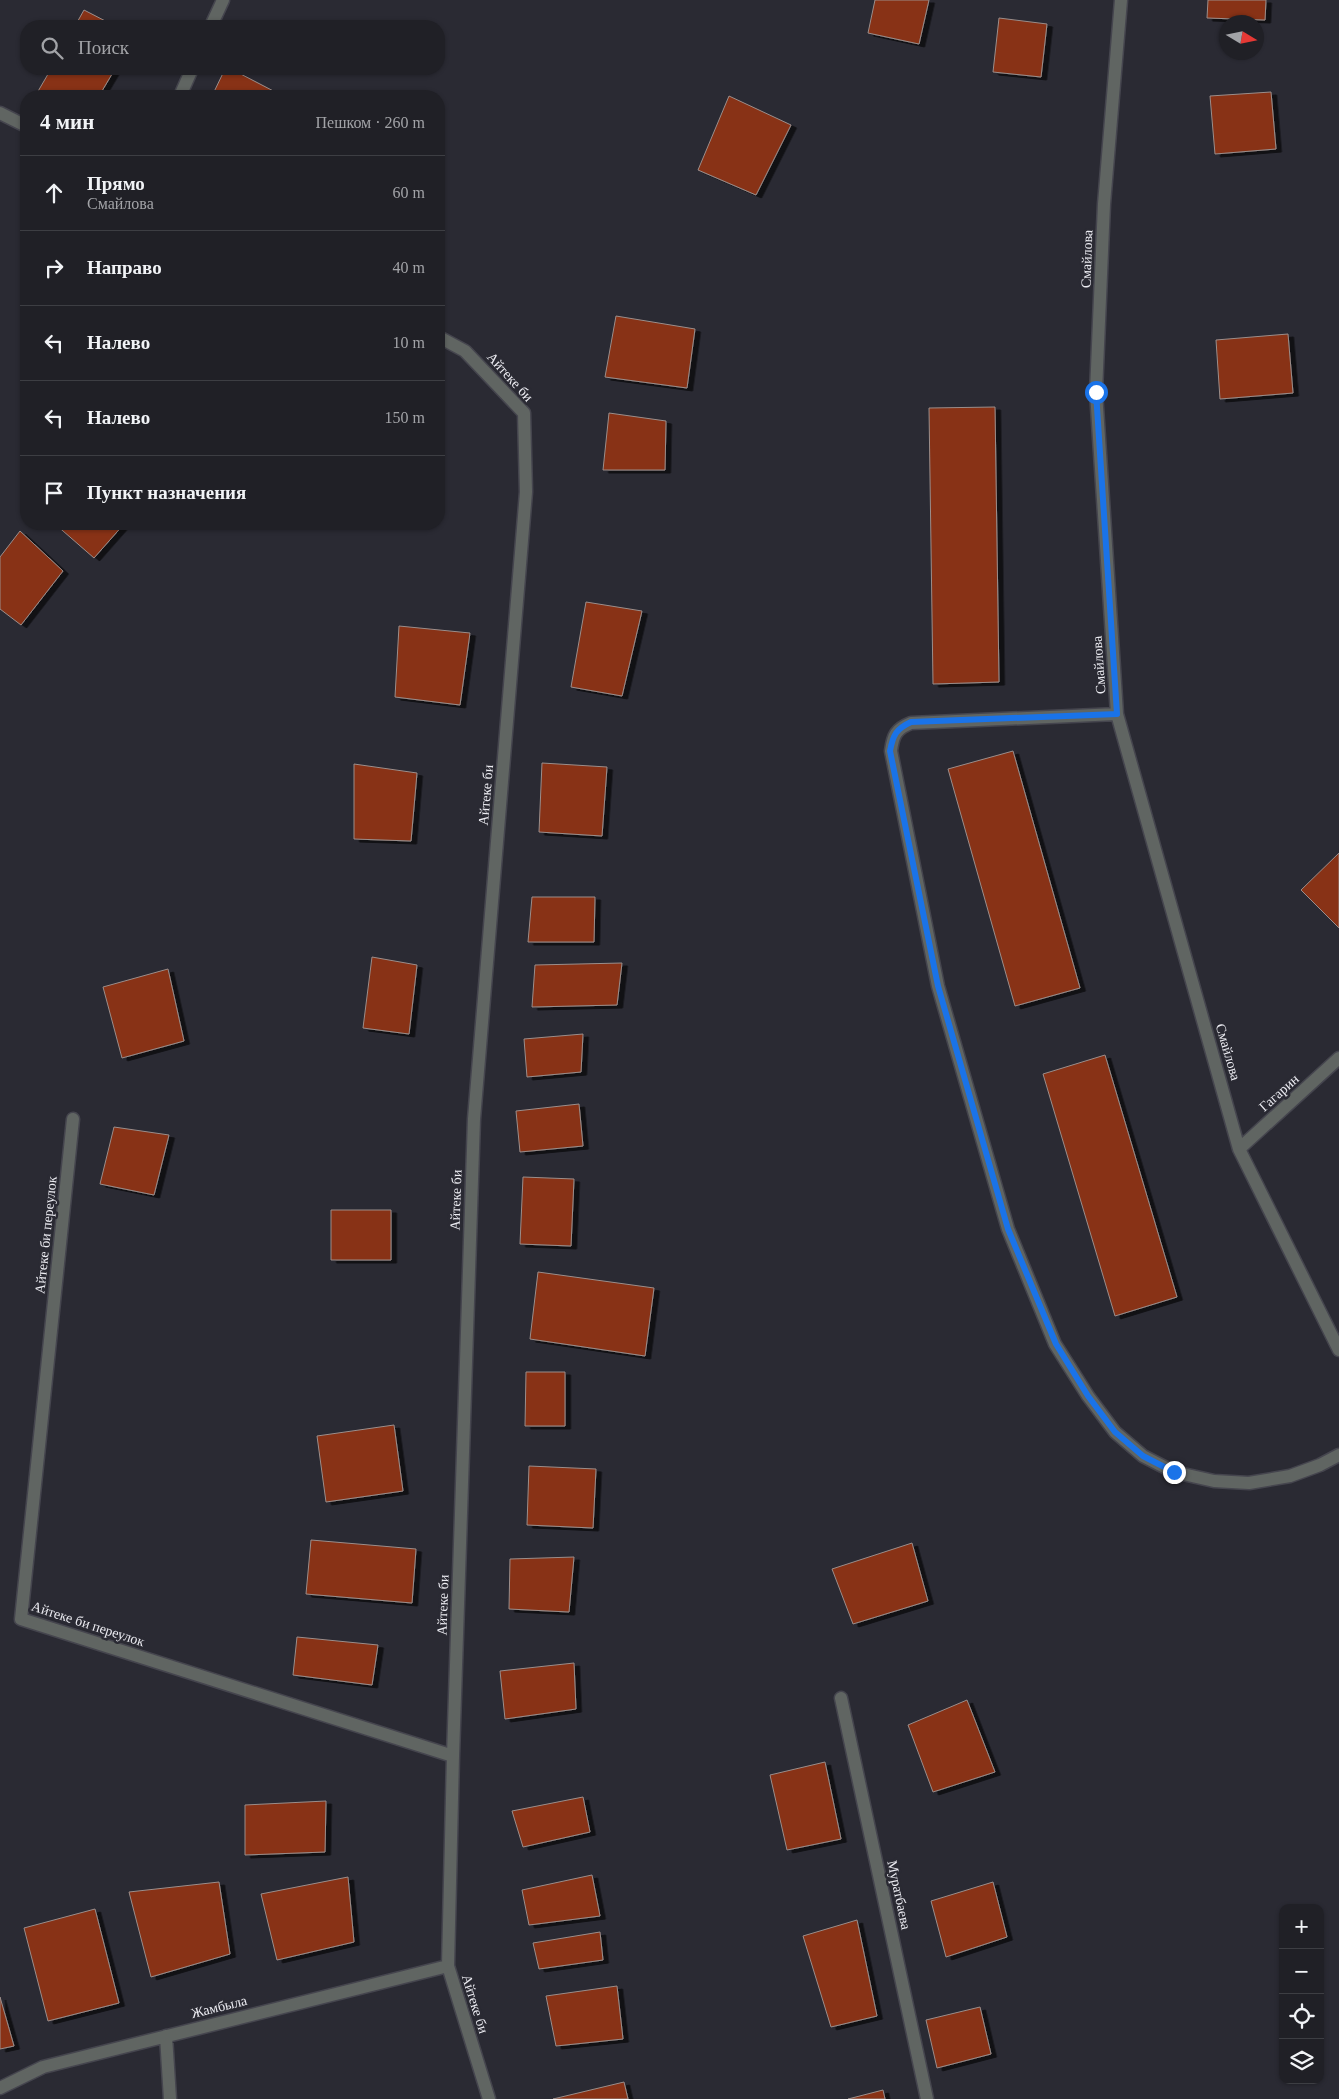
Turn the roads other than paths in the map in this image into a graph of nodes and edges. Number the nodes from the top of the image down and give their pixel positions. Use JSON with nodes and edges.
{"nodes":[{"id":1,"x":223,"y":0,"type":"edge"},
{"id":2,"x":1121,"y":0,"type":"edge"},
{"id":3,"x":214,"y":20,"type":"edge"},
{"id":4,"x":189,"y":75,"type":"edge"},
{"id":5,"x":183,"y":90,"type":"edge"},
{"id":6,"x":0,"y":113,"type":"edge"},
{"id":7,"x":20,"y":123,"type":"edge"},
{"id":8,"x":445,"y":340,"type":"edge"},
{"id":9,"x":1117,"y":714,"type":"junction"},
{"id":10,"x":1339,"y":1058,"type":"edge"},
{"id":11,"x":73,"y":1119,"type":"dead end"},
{"id":12,"x":1239,"y":1149,"type":"junction"},
{"id":13,"x":1339,"y":1350,"type":"edge"},
{"id":14,"x":1339,"y":1455,"type":"edge"},
{"id":15,"x":841,"y":1698,"type":"dead end"},
{"id":16,"x":453,"y":1756,"type":"junction"},
{"id":17,"x":448,"y":1966,"type":"junction"},
{"id":18,"x":166,"y":2036,"type":"junction"},
{"id":19,"x":0,"y":2088,"type":"edge"},
{"id":20,"x":170,"y":2099,"type":"edge"},
{"id":21,"x":489,"y":2099,"type":"edge"},
{"id":22,"x":927,"y":2099,"type":"edge"}],
"edges":[{"from":1,"to":3,"type":"street"},
{"from":2,"to":9,"type":"street","name":"Смайлова"},
{"from":4,"to":5,"type":"street"},
{"from":6,"to":7,"type":"street"},
{"from":8,"to":16,"type":"street","name":"Айтеке би"},
{"from":9,"to":12,"type":"street","name":"Смайлова"},
{"from":9,"to":14,"type":"street"},
{"from":10,"to":12,"type":"street","name":"Гагарин"},
{"from":11,"to":16,"type":"street","name":"Айтеке би переулок"},
{"from":12,"to":13,"type":"street","name":"Смайлова"},
{"from":15,"to":22,"type":"street","name":"Муратбаева"},
{"from":16,"to":17,"type":"street","name":"Айтеке би"},
{"from":17,"to":18,"type":"street","name":"Жамбыла"},
{"from":17,"to":21,"type":"street","name":"Айтеке би"},
{"from":18,"to":19,"type":"street","name":"Жамбыла"},
{"from":18,"to":20,"type":"street"}]}
